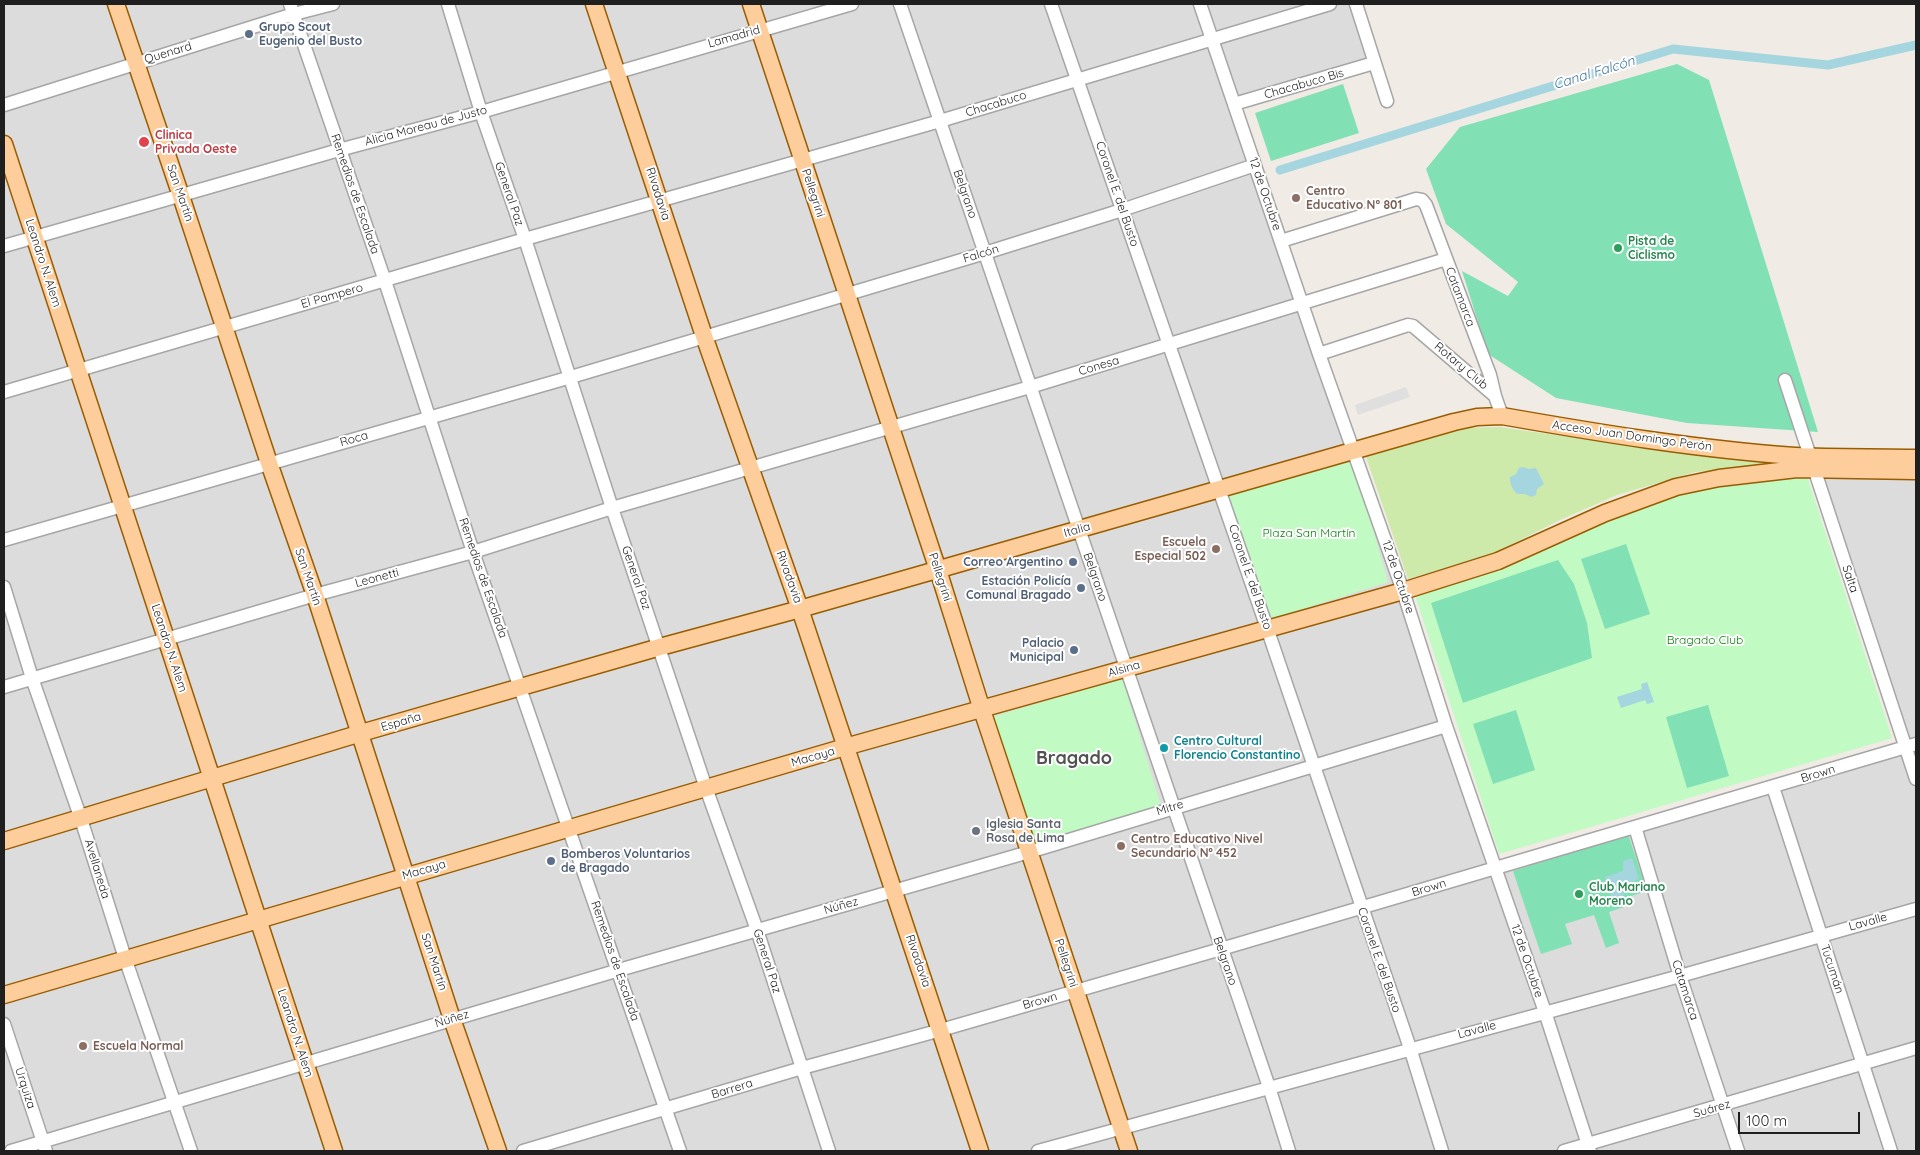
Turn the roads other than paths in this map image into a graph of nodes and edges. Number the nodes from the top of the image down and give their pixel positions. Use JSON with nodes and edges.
{"nodes":[{"id":1,"x":116,"y":4,"type":"edge"},
{"id":2,"x":333,"y":4,"type":"edge"},
{"id":3,"x":448,"y":4,"type":"edge"},
{"id":4,"x":594,"y":4,"type":"edge"},
{"id":5,"x":751,"y":4,"type":"edge"},
{"id":6,"x":852,"y":4,"type":"edge"},
{"id":7,"x":900,"y":4,"type":"edge"},
{"id":8,"x":1052,"y":4,"type":"edge"},
{"id":9,"x":1200,"y":4,"type":"edge"},
{"id":10,"x":1330,"y":4,"type":"edge"},
{"id":11,"x":1356,"y":4,"type":"edge"},
{"id":12,"x":292,"y":9,"type":"edge"},
{"id":13,"x":759,"y":30,"type":"junction"},
{"id":14,"x":1212,"y":40,"type":"junction"},
{"id":15,"x":136,"y":63,"type":"junction"},
{"id":16,"x":1374,"y":63,"type":"junction"},
{"id":17,"x":617,"y":72,"type":"junction"},
{"id":18,"x":1078,"y":80,"type":"junction"},
{"id":19,"x":1387,"y":101,"type":"dead end"},
{"id":20,"x":1234,"y":104,"type":"junction"},
{"id":21,"x":4,"y":105,"type":"edge"},
{"id":22,"x":481,"y":112,"type":"junction"},
{"id":23,"x":940,"y":121,"type":"junction"},
{"id":24,"x":4,"y":144,"type":"edge"},
{"id":25,"x":340,"y":150,"type":"junction"},
{"id":26,"x":803,"y":160,"type":"junction"},
{"id":27,"x":1255,"y":165,"type":"junction"},
{"id":28,"x":181,"y":196,"type":"junction"},
{"id":29,"x":660,"y":200,"type":"junction"},
{"id":30,"x":1122,"y":210,"type":"junction"},
{"id":31,"x":34,"y":238,"type":"junction"},
{"id":32,"x":525,"y":239,"type":"junction"},
{"id":33,"x":1281,"y":241,"type":"junction"},
{"id":34,"x":4,"y":246,"type":"edge"},
{"id":35,"x":985,"y":253,"type":"junction"},
{"id":36,"x":1446,"y":259,"type":"junction"},
{"id":37,"x":385,"y":280,"type":"junction"},
{"id":38,"x":845,"y":293,"type":"junction"},
{"id":39,"x":1302,"y":304,"type":"junction"},
{"id":40,"x":224,"y":326,"type":"junction"},
{"id":41,"x":704,"y":336,"type":"junction"},
{"id":42,"x":1170,"y":344,"type":"junction"},
{"id":43,"x":1320,"y":354,"type":"junction"},
{"id":44,"x":78,"y":371,"type":"junction"},
{"id":45,"x":570,"y":377,"type":"junction"},
{"id":46,"x":1785,"y":380,"type":"dead end"},
{"id":47,"x":1030,"y":386,"type":"junction"},
{"id":48,"x":4,"y":392,"type":"edge"},
{"id":49,"x":1495,"y":396,"type":"junction"},
{"id":50,"x":1502,"y":416,"type":"junction"},
{"id":51,"x":430,"y":418,"type":"junction"},
{"id":52,"x":890,"y":428,"type":"junction"},
{"id":53,"x":1353,"y":451,"type":"junction"},
{"id":54,"x":1916,"y":458,"type":"edge"},
{"id":55,"x":1811,"y":462,"type":"junction"},
{"id":56,"x":268,"y":463,"type":"junction"},
{"id":57,"x":750,"y":469,"type":"junction"},
{"id":58,"x":1916,"y":471,"type":"edge"},
{"id":59,"x":1219,"y":488,"type":"junction"},
{"id":60,"x":122,"y":507,"type":"junction"},
{"id":61,"x":612,"y":508,"type":"junction"},
{"id":62,"x":1078,"y":529,"type":"junction"},
{"id":63,"x":4,"y":540,"type":"edge"},
{"id":64,"x":473,"y":552,"type":"junction"},
{"id":65,"x":938,"y":570,"type":"junction"},
{"id":66,"x":4,"y":587,"type":"edge"},
{"id":67,"x":1403,"y":591,"type":"junction"},
{"id":68,"x":315,"y":596,"type":"junction"},
{"id":69,"x":800,"y":609,"type":"junction"},
{"id":70,"x":1267,"y":628,"type":"junction"},
{"id":71,"x":166,"y":640,"type":"junction"},
{"id":72,"x":660,"y":647,"type":"junction"},
{"id":73,"x":1126,"y":669,"type":"junction"},
{"id":74,"x":32,"y":678,"type":"junction"},
{"id":75,"x":4,"y":687,"type":"edge"},
{"id":76,"x":520,"y":687,"type":"junction"},
{"id":77,"x":982,"y":710,"type":"junction"},
{"id":78,"x":1446,"y":726,"type":"junction"},
{"id":79,"x":361,"y":733,"type":"junction"},
{"id":80,"x":1911,"y":746,"type":"edge"},
{"id":81,"x":845,"y":747,"type":"junction"},
{"id":82,"x":1313,"y":766,"type":"junction"},
{"id":83,"x":212,"y":778,"type":"junction"},
{"id":84,"x":1916,"y":779,"type":"edge"},
{"id":85,"x":1773,"y":787,"type":"junction"},
{"id":86,"x":706,"y":788,"type":"junction"},
{"id":87,"x":1173,"y":807,"type":"junction"},
{"id":88,"x":81,"y":819,"type":"junction"},
{"id":89,"x":569,"y":827,"type":"junction"},
{"id":90,"x":1635,"y":827,"type":"junction"},
{"id":91,"x":4,"y":841,"type":"edge"},
{"id":92,"x":1030,"y":852,"type":"junction"},
{"id":93,"x":1494,"y":869,"type":"junction"},
{"id":94,"x":406,"y":875,"type":"junction"},
{"id":95,"x":894,"y":892,"type":"junction"},
{"id":96,"x":1361,"y":908,"type":"junction"},
{"id":97,"x":1916,"y":909,"type":"edge"},
{"id":98,"x":258,"y":919,"type":"junction"},
{"id":99,"x":757,"y":930,"type":"junction"},
{"id":100,"x":1821,"y":935,"type":"junction"},
{"id":101,"x":1221,"y":950,"type":"junction"},
{"id":102,"x":125,"y":958,"type":"junction"},
{"id":103,"x":619,"y":970,"type":"junction"},
{"id":104,"x":1680,"y":976,"type":"junction"},
{"id":105,"x":1075,"y":991,"type":"junction"},
{"id":106,"x":4,"y":994,"type":"edge"},
{"id":107,"x":1545,"y":1012,"type":"junction"},
{"id":108,"x":452,"y":1019,"type":"junction"},
{"id":109,"x":4,"y":1024,"type":"edge"},
{"id":110,"x":942,"y":1030,"type":"junction"},
{"id":111,"x":1410,"y":1048,"type":"junction"},
{"id":112,"x":1916,"y":1048,"type":"edge"},
{"id":113,"x":305,"y":1065,"type":"junction"},
{"id":114,"x":1864,"y":1065,"type":"junction"},
{"id":115,"x":802,"y":1068,"type":"junction"},
{"id":116,"x":1269,"y":1087,"type":"junction"},
{"id":117,"x":174,"y":1103,"type":"junction"},
{"id":118,"x":1722,"y":1106,"type":"junction"},
{"id":119,"x":667,"y":1108,"type":"junction"},
{"id":120,"x":1121,"y":1127,"type":"junction"},
{"id":121,"x":44,"y":1146,"type":"edge"},
{"id":122,"x":1589,"y":1148,"type":"edge"},
{"id":123,"x":11,"y":1151,"type":"edge"},
{"id":124,"x":190,"y":1151,"type":"edge"},
{"id":125,"x":334,"y":1151,"type":"edge"},
{"id":126,"x":498,"y":1151,"type":"edge"},
{"id":127,"x":523,"y":1151,"type":"edge"},
{"id":128,"x":680,"y":1151,"type":"edge"},
{"id":129,"x":829,"y":1151,"type":"edge"},
{"id":130,"x":980,"y":1151,"type":"edge"},
{"id":131,"x":1038,"y":1151,"type":"edge"},
{"id":132,"x":1129,"y":1151,"type":"edge"},
{"id":133,"x":1289,"y":1151,"type":"edge"},
{"id":134,"x":1442,"y":1151,"type":"edge"},
{"id":135,"x":1564,"y":1151,"type":"edge"},
{"id":136,"x":1738,"y":1151,"type":"edge"},
{"id":137,"x":1891,"y":1151,"type":"edge"}],
"edges":[{"from":1,"to":15,"type":"main road","name":"San Martín"},
{"from":2,"to":12,"type":"street","name":"Quenard"},
{"from":3,"to":22,"type":"street","name":"General Paz"},
{"from":4,"to":17,"type":"main road","name":"Rivadavia"},
{"from":5,"to":13,"type":"main road","name":"Pellegrini"},
{"from":6,"to":13,"type":"street","name":"Lamadrid"},
{"from":7,"to":23,"type":"street","name":"Belgrano"},
{"from":8,"to":18,"type":"street","name":"Coronel E. del Busto"},
{"from":9,"to":14,"type":"street","name":"12 de Octubre"},
{"from":10,"to":14,"type":"street","name":"Chacabuco"},
{"from":11,"to":16,"type":"street"},
{"from":12,"to":15,"type":"street","name":"Quenard"},
{"from":12,"to":25,"type":"street","name":"Remedios de Escalada"},
{"from":13,"to":17,"type":"street","name":"Lamadrid"},
{"from":13,"to":26,"type":"main road","name":"Pellegrini"},
{"from":14,"to":18,"type":"street","name":"Chacabuco"},
{"from":14,"to":20,"type":"street","name":"12 de Octubre"},
{"from":15,"to":21,"type":"street","name":"Quenard"},
{"from":15,"to":28,"type":"main road","name":"San Martín"},
{"from":16,"to":19,"type":"street"},
{"from":16,"to":20,"type":"street","name":"Chacabuco Bis"},
{"from":17,"to":22,"type":"street","name":"Alicia Moreau de Justo"},
{"from":17,"to":29,"type":"main road","name":"Rivadavia"},
{"from":18,"to":23,"type":"street","name":"Chacabuco"},
{"from":18,"to":30,"type":"street","name":"Coronel E. del Busto"},
{"from":20,"to":27,"type":"street","name":"12 de Octubre"},
{"from":22,"to":25,"type":"street","name":"Alicia Moreau de Justo"},
{"from":22,"to":32,"type":"street","name":"General Paz"},
{"from":23,"to":26,"type":"street","name":"Chacabuco"},
{"from":23,"to":35,"type":"street","name":"Belgrano"},
{"from":24,"to":31,"type":"main road","name":"Leandro N. Alem"},
{"from":25,"to":28,"type":"street","name":"Alicia Moreau de Justo"},
{"from":25,"to":37,"type":"street","name":"Remedios de Escalada"},
{"from":26,"to":29,"type":"street","name":"Chacabuco"},
{"from":26,"to":38,"type":"main road","name":"Pellegrini"},
{"from":27,"to":30,"type":"street","name":"Falcón"},
{"from":27,"to":33,"type":"street","name":"12 de Octubre"},
{"from":28,"to":31,"type":"street","name":"Alicia Moreau de Justo"},
{"from":28,"to":40,"type":"main road","name":"San Martín"},
{"from":29,"to":32,"type":"street","name":"El Pampero"},
{"from":29,"to":41,"type":"main road","name":"Rivadavia"},
{"from":30,"to":35,"type":"street","name":"Falcón"},
{"from":30,"to":42,"type":"street","name":"Coronel E. del Busto"},
{"from":31,"to":34,"type":"street","name":"Alicia Moreau de Justo"},
{"from":31,"to":44,"type":"main road","name":"Leandro N. Alem"},
{"from":32,"to":37,"type":"street","name":"El Pampero"},
{"from":32,"to":45,"type":"street","name":"General Paz"},
{"from":33,"to":36,"type":"street","name":"Catamarca"},
{"from":33,"to":39,"type":"street","name":"12 de Octubre"},
{"from":35,"to":38,"type":"street","name":"Falcón"},
{"from":35,"to":47,"type":"street","name":"Belgrano"},
{"from":36,"to":39,"type":"street","name":"Conesa"},
{"from":36,"to":49,"type":"street","name":"Catamarca"},
{"from":37,"to":40,"type":"street","name":"El Pampero"},
{"from":37,"to":51,"type":"street","name":"Remedios de Escalada"},
{"from":38,"to":41,"type":"street","name":"Falcón"},
{"from":38,"to":52,"type":"main road","name":"Pellegrini"},
{"from":39,"to":42,"type":"street","name":"Conesa"},
{"from":39,"to":43,"type":"street","name":"12 de Octubre"},
{"from":40,"to":44,"type":"street","name":"El Pampero"},
{"from":40,"to":56,"type":"main road","name":"San Martín"},
{"from":41,"to":45,"type":"street","name":"Roca"},
{"from":41,"to":57,"type":"main road","name":"Rivadavia"},
{"from":42,"to":47,"type":"street","name":"Conesa"},
{"from":42,"to":59,"type":"street","name":"Coronel E. del Busto"},
{"from":43,"to":49,"type":"street","name":"Rotary Club"},
{"from":43,"to":53,"type":"street","name":"12 de Octubre"},
{"from":44,"to":48,"type":"street","name":"El Pampero"},
{"from":44,"to":60,"type":"main road","name":"Leandro N. Alem"},
{"from":45,"to":51,"type":"street","name":"Roca"},
{"from":45,"to":61,"type":"street","name":"General Paz"},
{"from":46,"to":55,"type":"street","name":"Salta"},
{"from":47,"to":52,"type":"street","name":"Conesa"},
{"from":47,"to":62,"type":"street","name":"Belgrano"},
{"from":49,"to":50,"type":"street","name":"Rotary Club"},
{"from":50,"to":53,"type":"main road","name":"Acceso Juan Domingo Perón"},
{"from":50,"to":55,"type":"main road","name":"Acceso Juan Domingo Perón"},
{"from":51,"to":56,"type":"street","name":"Roca"},
{"from":51,"to":64,"type":"street","name":"Remedios de Escalada"},
{"from":52,"to":57,"type":"street","name":"Conesa"},
{"from":52,"to":65,"type":"main road","name":"Pellegrini"},
{"from":53,"to":59,"type":"main road","name":"Italia"},
{"from":53,"to":67,"type":"street","name":"12 de Octubre"},
{"from":54,"to":55,"type":"main road","name":"Acceso Juan Domingo Perón"},
{"from":55,"to":58,"type":"main road","name":"Acceso Juan Domingo Perón"},
{"from":55,"to":67,"type":"main road","name":"Acceso Juan Domingo Perón"},
{"from":55,"to":80,"type":"street","name":"Salta"},
{"from":56,"to":60,"type":"street","name":"Roca"},
{"from":56,"to":68,"type":"main road","name":"San Martín"},
{"from":57,"to":61,"type":"street","name":"Leonetti"},
{"from":57,"to":69,"type":"main road","name":"Rivadavia"},
{"from":59,"to":62,"type":"main road","name":"Italia"},
{"from":59,"to":70,"type":"street","name":"Coronel E. del Busto"},
{"from":60,"to":63,"type":"street","name":"Roca"},
{"from":60,"to":71,"type":"main road","name":"Leandro N. Alem"},
{"from":61,"to":64,"type":"street","name":"Leonetti"},
{"from":61,"to":72,"type":"street","name":"General Paz"},
{"from":62,"to":65,"type":"main road","name":"Italia"},
{"from":62,"to":73,"type":"street","name":"Belgrano"},
{"from":64,"to":68,"type":"street","name":"Leonetti"},
{"from":64,"to":76,"type":"street","name":"Remedios de Escalada"},
{"from":65,"to":69,"type":"main road","name":"Italia"},
{"from":65,"to":77,"type":"main road","name":"Pellegrini"},
{"from":66,"to":74,"type":"street","name":"Avellaneda"},
{"from":67,"to":70,"type":"main road","name":"Alsina"},
{"from":67,"to":78,"type":"street","name":"12 de Octubre"},
{"from":68,"to":71,"type":"street","name":"Leonetti"},
{"from":68,"to":79,"type":"main road","name":"San Martín"},
{"from":69,"to":72,"type":"main road","name":"España"},
{"from":69,"to":81,"type":"main road","name":"Rivadavia"},
{"from":70,"to":73,"type":"main road","name":"Alsina"},
{"from":70,"to":82,"type":"street","name":"Coronel E. del Busto"},
{"from":71,"to":74,"type":"street","name":"Leonetti"},
{"from":71,"to":83,"type":"main road","name":"Leandro N. Alem"},
{"from":72,"to":76,"type":"main road","name":"España"},
{"from":72,"to":86,"type":"street","name":"General Paz"},
{"from":73,"to":77,"type":"main road","name":"Alsina"},
{"from":73,"to":87,"type":"street","name":"Belgrano"},
{"from":74,"to":75,"type":"street","name":"Leonetti"},
{"from":74,"to":88,"type":"street","name":"Avellaneda"},
{"from":76,"to":79,"type":"main road","name":"España"},
{"from":76,"to":89,"type":"street","name":"Remedios de Escalada"},
{"from":77,"to":81,"type":"main road","name":"Alsina"},
{"from":77,"to":92,"type":"main road","name":"Pellegrini"},
{"from":78,"to":82,"type":"street","name":"Mitre"},
{"from":78,"to":93,"type":"street","name":"12 de Octubre"},
{"from":79,"to":83,"type":"main road","name":"España"},
{"from":79,"to":94,"type":"main road","name":"San Martín"},
{"from":80,"to":84,"type":"street","name":"Salta"},
{"from":80,"to":85,"type":"street","name":"Brown"},
{"from":81,"to":86,"type":"main road","name":"Macaya"},
{"from":81,"to":95,"type":"main road","name":"Rivadavia"},
{"from":82,"to":87,"type":"street","name":"Mitre"},
{"from":82,"to":96,"type":"street","name":"Coronel E. del Busto"},
{"from":83,"to":88,"type":"main road","name":"España"},
{"from":83,"to":98,"type":"main road","name":"Leandro N. Alem"},
{"from":85,"to":90,"type":"street","name":"Brown"},
{"from":85,"to":100,"type":"street","name":"Tucumán"},
{"from":86,"to":89,"type":"main road","name":"Macaya"},
{"from":86,"to":99,"type":"street","name":"General Paz"},
{"from":87,"to":92,"type":"street","name":"Mitre"},
{"from":87,"to":101,"type":"street","name":"Belgrano"},
{"from":88,"to":91,"type":"main road","name":"España"},
{"from":88,"to":102,"type":"street","name":"Avellaneda"},
{"from":89,"to":94,"type":"main road","name":"Macaya"},
{"from":89,"to":103,"type":"street","name":"Remedios de Escalada"},
{"from":90,"to":93,"type":"street","name":"Brown"},
{"from":90,"to":104,"type":"street","name":"Catamarca"},
{"from":92,"to":95,"type":"street","name":"Mitre"},
{"from":92,"to":105,"type":"main road","name":"Pellegrini"},
{"from":93,"to":96,"type":"street","name":"Brown"},
{"from":93,"to":107,"type":"street","name":"12 de Octubre"},
{"from":94,"to":98,"type":"main road","name":"Macaya"},
{"from":94,"to":108,"type":"main road","name":"San Martín"},
{"from":95,"to":99,"type":"street","name":"Núñez"},
{"from":95,"to":110,"type":"main road","name":"Rivadavia"},
{"from":96,"to":101,"type":"street","name":"Brown"},
{"from":96,"to":111,"type":"street","name":"Coronel E. del Busto"},
{"from":97,"to":100,"type":"street","name":"Lavalle"},
{"from":98,"to":102,"type":"main road","name":"Macaya"},
{"from":98,"to":113,"type":"main road","name":"Leandro N. Alem"},
{"from":99,"to":103,"type":"street","name":"Núñez"},
{"from":99,"to":115,"type":"street","name":"General Paz"},
{"from":100,"to":104,"type":"street","name":"Lavalle"},
{"from":100,"to":114,"type":"street","name":"Tucumán"},
{"from":101,"to":105,"type":"street","name":"Brown"},
{"from":101,"to":116,"type":"street","name":"Belgrano"},
{"from":102,"to":106,"type":"main road","name":"Macaya"},
{"from":102,"to":117,"type":"street","name":"Avellaneda"},
{"from":103,"to":108,"type":"street","name":"Núñez"},
{"from":103,"to":119,"type":"street","name":"Remedios de Escalada"},
{"from":104,"to":107,"type":"street","name":"Lavalle"},
{"from":104,"to":118,"type":"street","name":"Catamarca"},
{"from":105,"to":110,"type":"street","name":"Brown"},
{"from":105,"to":120,"type":"main road","name":"Pellegrini"},
{"from":107,"to":111,"type":"street","name":"Lavalle"},
{"from":107,"to":122,"type":"street","name":"12 de Octubre"},
{"from":108,"to":113,"type":"street","name":"Núñez"},
{"from":108,"to":126,"type":"main road","name":"San Martín"},
{"from":109,"to":121,"type":"street","name":"Urquiza"},
{"from":110,"to":115,"type":"street","name":"Barrera"},
{"from":110,"to":130,"type":"main road","name":"Rivadavia"},
{"from":111,"to":116,"type":"street","name":"Lavalle"},
{"from":111,"to":134,"type":"street","name":"Coronel E. del Busto"},
{"from":112,"to":114,"type":"street","name":"Suárez"},
{"from":113,"to":117,"type":"street","name":"Núñez"},
{"from":113,"to":125,"type":"main road","name":"Leandro N. Alem"},
{"from":114,"to":118,"type":"street","name":"Suárez"},
{"from":114,"to":137,"type":"street","name":"Tucumán"},
{"from":115,"to":119,"type":"street","name":"Barrera"},
{"from":115,"to":129,"type":"street","name":"General Paz"},
{"from":116,"to":120,"type":"street","name":"Lavalle"},
{"from":116,"to":133,"type":"street","name":"Belgrano"},
{"from":117,"to":121,"type":"street","name":"Núñez"},
{"from":117,"to":124,"type":"street","name":"Avellaneda"},
{"from":118,"to":122,"type":"street","name":"Suárez"},
{"from":118,"to":136,"type":"street","name":"Catamarca"},
{"from":119,"to":127,"type":"street","name":"Barrera"},
{"from":119,"to":128,"type":"street","name":"Remedios de Escalada"},
{"from":120,"to":131,"type":"street","name":"Lavalle"},
{"from":120,"to":132,"type":"main road","name":"Pellegrini"},
{"from":121,"to":123,"type":"street","name":"Núñez"},
{"from":122,"to":135,"type":"street","name":"Suárez"}]}
